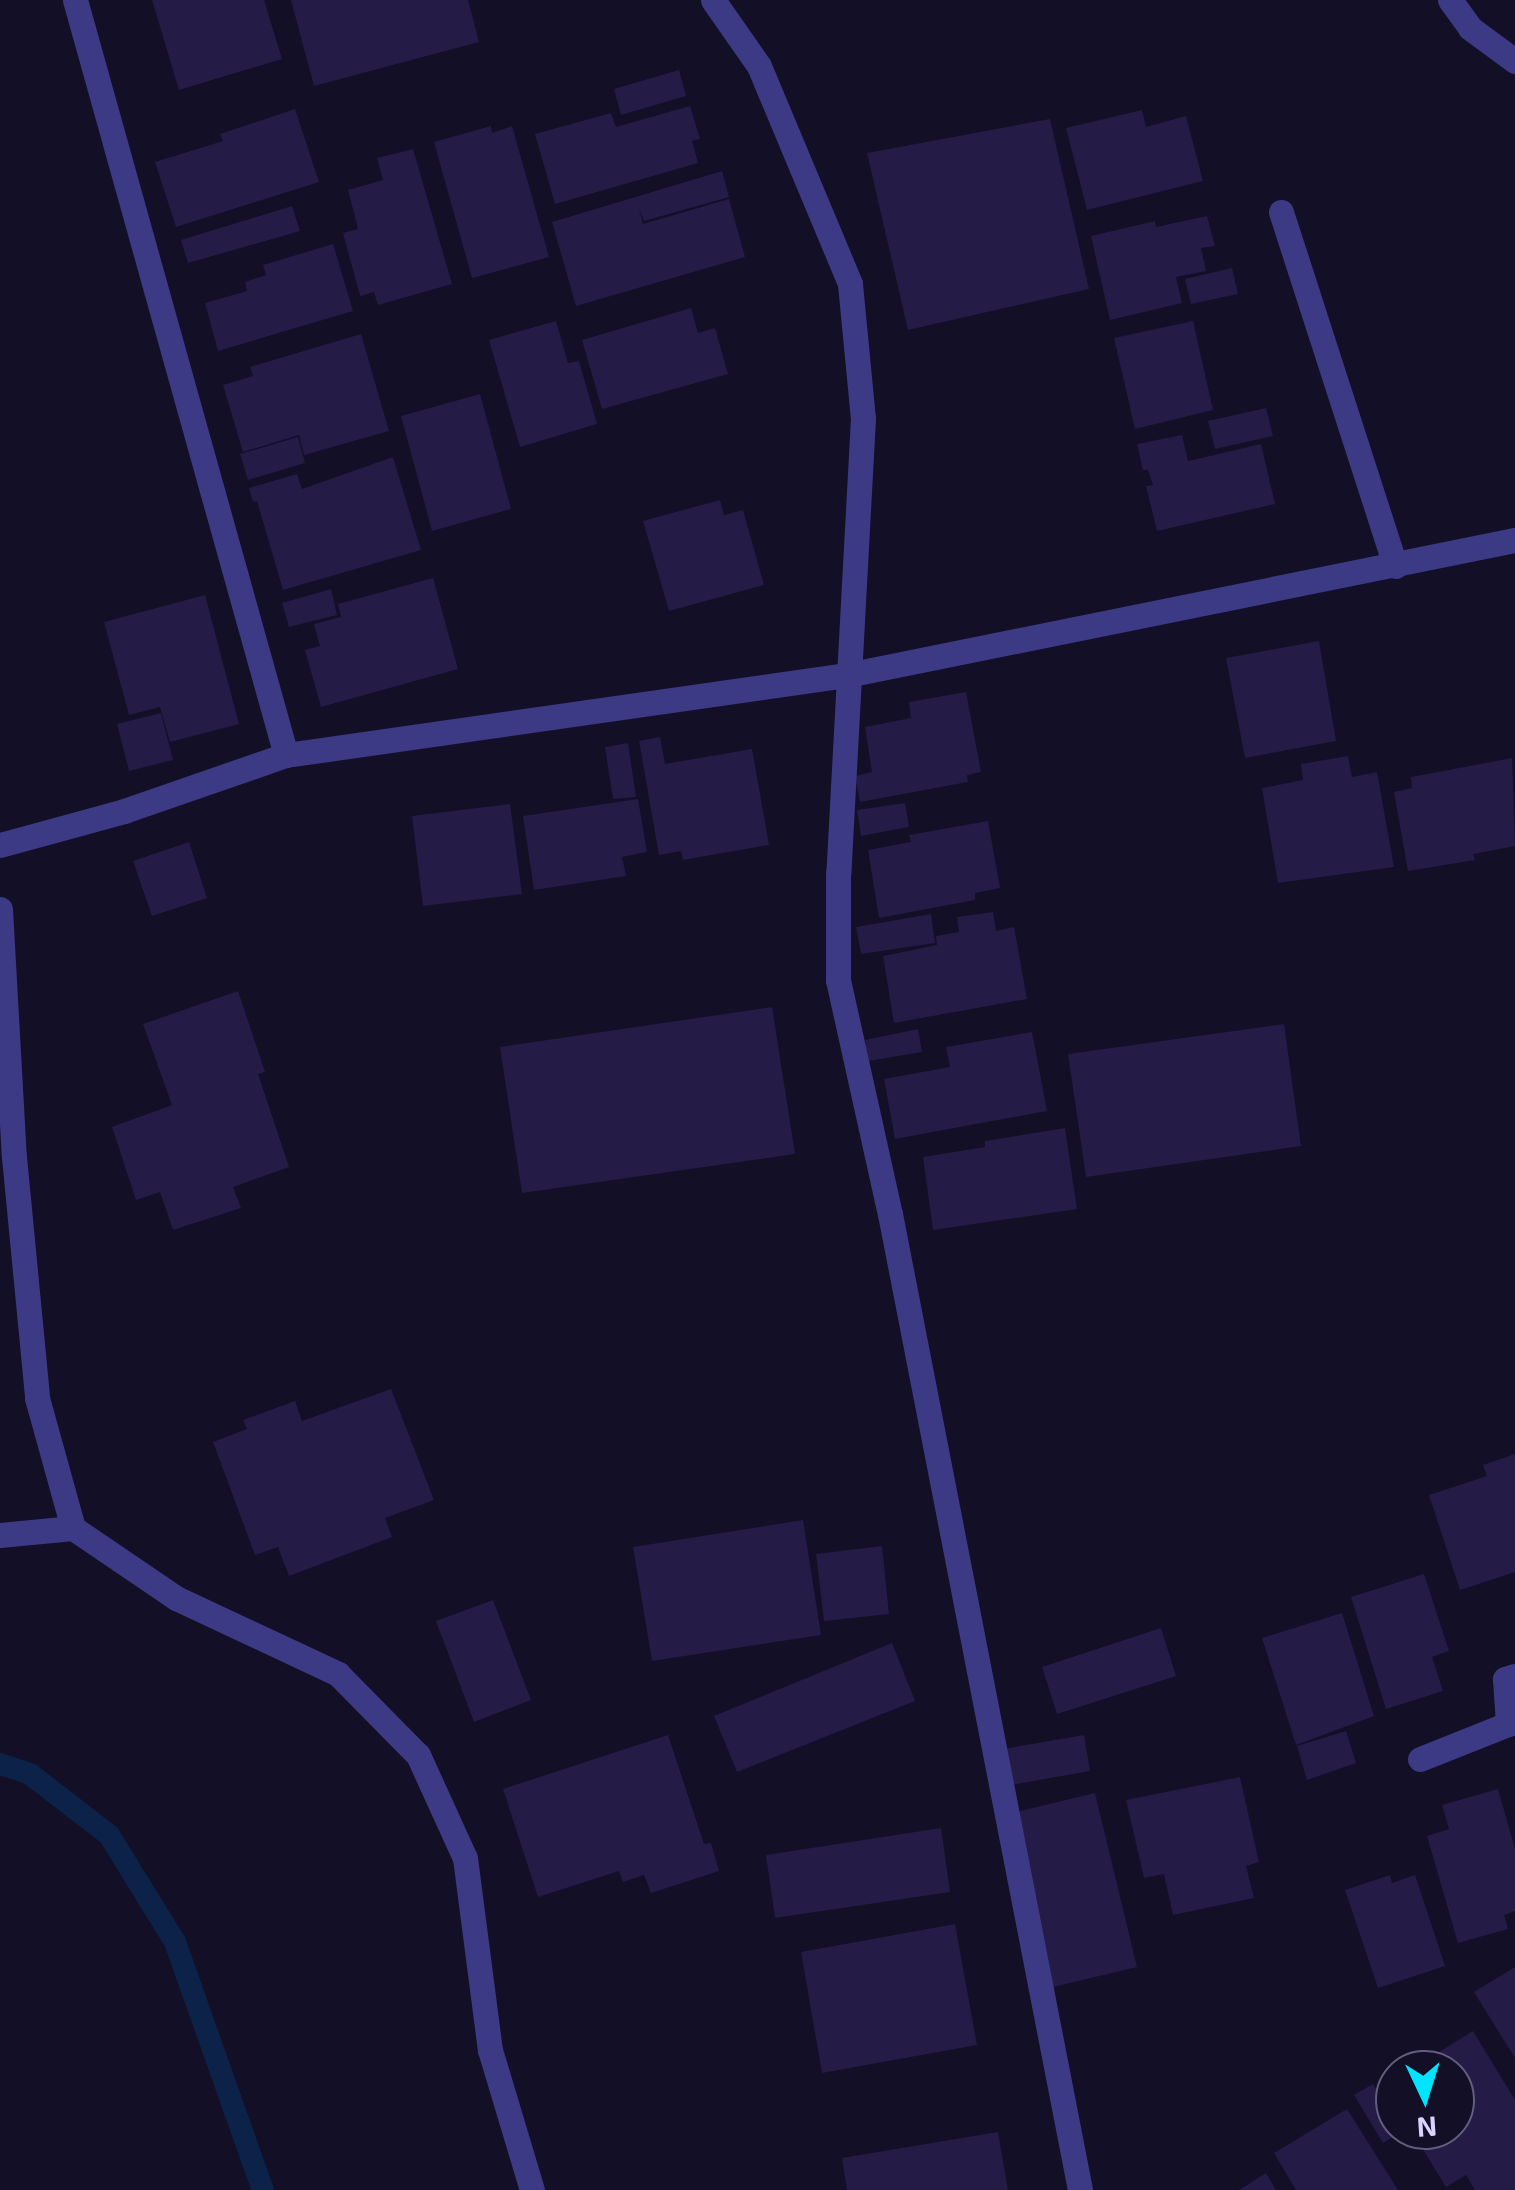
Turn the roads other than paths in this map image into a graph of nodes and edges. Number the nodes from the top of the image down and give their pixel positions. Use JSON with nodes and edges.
{"nodes":[{"id":1,"x":74,"y":0,"type":"edge"},
{"id":2,"x":713,"y":0,"type":"edge"},
{"id":3,"x":1450,"y":0,"type":"edge"},
{"id":4,"x":1515,"y":61,"type":"edge"},
{"id":5,"x":1281,"y":212,"type":"dead end"},
{"id":6,"x":1515,"y":540,"type":"edge"},
{"id":7,"x":1395,"y":566,"type":"junction"},
{"id":8,"x":847,"y":675,"type":"junction"},
{"id":9,"x":286,"y":755,"type":"junction"},
{"id":10,"x":0,"y":845,"type":"edge"},
{"id":11,"x":0,"y":909,"type":"edge"},
{"id":12,"x":74,"y":1528,"type":"junction"},
{"id":13,"x":0,"y":1536,"type":"edge"},
{"id":14,"x":1515,"y":1676,"type":"edge"},
{"id":15,"x":1420,"y":1759,"type":"dead end"},
{"id":16,"x":532,"y":2190,"type":"edge"},
{"id":17,"x":1080,"y":2190,"type":"edge"}],
"edges":[{"from":1,"to":9,"type":"street"},
{"from":2,"to":8,"type":"street"},
{"from":3,"to":4,"type":"street"},
{"from":5,"to":7,"type":"street"},
{"from":6,"to":7,"type":"street"},
{"from":7,"to":8,"type":"street"},
{"from":8,"to":9,"type":"street"},
{"from":8,"to":17,"type":"street"},
{"from":9,"to":10,"type":"street"},
{"from":11,"to":12,"type":"street"},
{"from":12,"to":13,"type":"street"},
{"from":12,"to":16,"type":"street"},
{"from":14,"to":15,"type":"street"}]}
